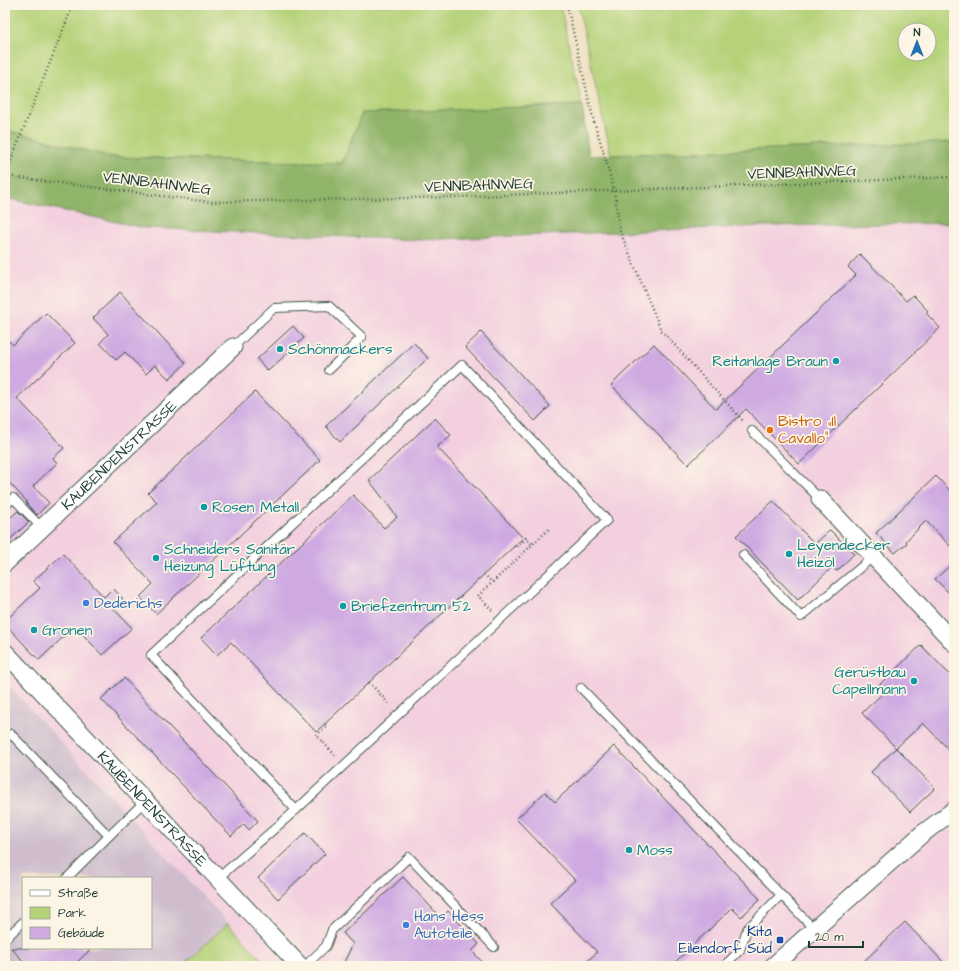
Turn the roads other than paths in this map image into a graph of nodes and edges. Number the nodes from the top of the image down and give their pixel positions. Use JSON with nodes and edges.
{"nodes":[{"id":1,"x":233,"y":347,"type":"joint"},
{"id":2,"x":328,"y":370,"type":"dead end"},
{"id":3,"x":752,"y":431,"type":"road end"},
{"id":4,"x":820,"y":499,"type":"joint"},
{"id":5,"x":5,"y":506,"type":"edge"},
{"id":6,"x":42,"y":528,"type":"junction"},
{"id":7,"x":743,"y":555,"type":"dead end"},
{"id":8,"x":873,"y":557,"type":"junction"},
{"id":9,"x":5,"y":564,"type":"edge"},
{"id":10,"x":954,"y":643,"type":"edge"},
{"id":11,"x":5,"y":652,"type":"edge"},
{"id":12,"x":581,"y":688,"type":"dead end"},
{"id":13,"x":5,"y":739,"type":"edge"},
{"id":14,"x":145,"y":801,"type":"junction"},
{"id":15,"x":296,"y":810,"type":"junction"},
{"id":16,"x":954,"y":810,"type":"edge"},
{"id":17,"x":109,"y":836,"type":"junction"},
{"id":18,"x":68,"y":877,"type":"edge"},
{"id":19,"x":217,"y":879,"type":"junction"},
{"id":20,"x":781,"y":895,"type":"junction"},
{"id":21,"x":22,"y":923,"type":"edge"},
{"id":22,"x":814,"y":929,"type":"junction"},
{"id":23,"x":5,"y":939,"type":"edge"},
{"id":24,"x":494,"y":946,"type":"dead end"},
{"id":25,"x":300,"y":966,"type":"edge"},
{"id":26,"x":305,"y":966,"type":"edge"},
{"id":27,"x":724,"y":966,"type":"edge"},
{"id":28,"x":773,"y":966,"type":"edge"}],
"edges":[{"from":1,"to":2,"type":"lane"},
{"from":1,"to":6,"type":"street","name":"KAUBENDENSTRASSE"},
{"from":3,"to":4,"type":"lane"},
{"from":4,"to":8,"type":"street"},
{"from":5,"to":6,"type":"lane"},
{"from":6,"to":9,"type":"street","name":"KAUBENDENSTRASSE"},
{"from":7,"to":8,"type":"lane"},
{"from":8,"to":10,"type":"street"},
{"from":11,"to":14,"type":"street","name":"KAUBENDENSTRASSE"},
{"from":12,"to":20,"type":"lane"},
{"from":13,"to":17,"type":"lane"},
{"from":14,"to":17,"type":"lane"},
{"from":14,"to":19,"type":"street","name":"KAUBENDENSTRASSE"},
{"from":15,"to":15,"type":"lane"},
{"from":15,"to":19,"type":"lane"},
{"from":16,"to":22,"type":"street"},
{"from":17,"to":18,"type":"lane"},
{"from":19,"to":25,"type":"street","name":"KAUBENDENSTRASSE"},
{"from":20,"to":22,"type":"lane"},
{"from":20,"to":27,"type":"lane"},
{"from":21,"to":23,"type":"lane"},
{"from":22,"to":28,"type":"street"},
{"from":24,"to":26,"type":"lane"}]}
